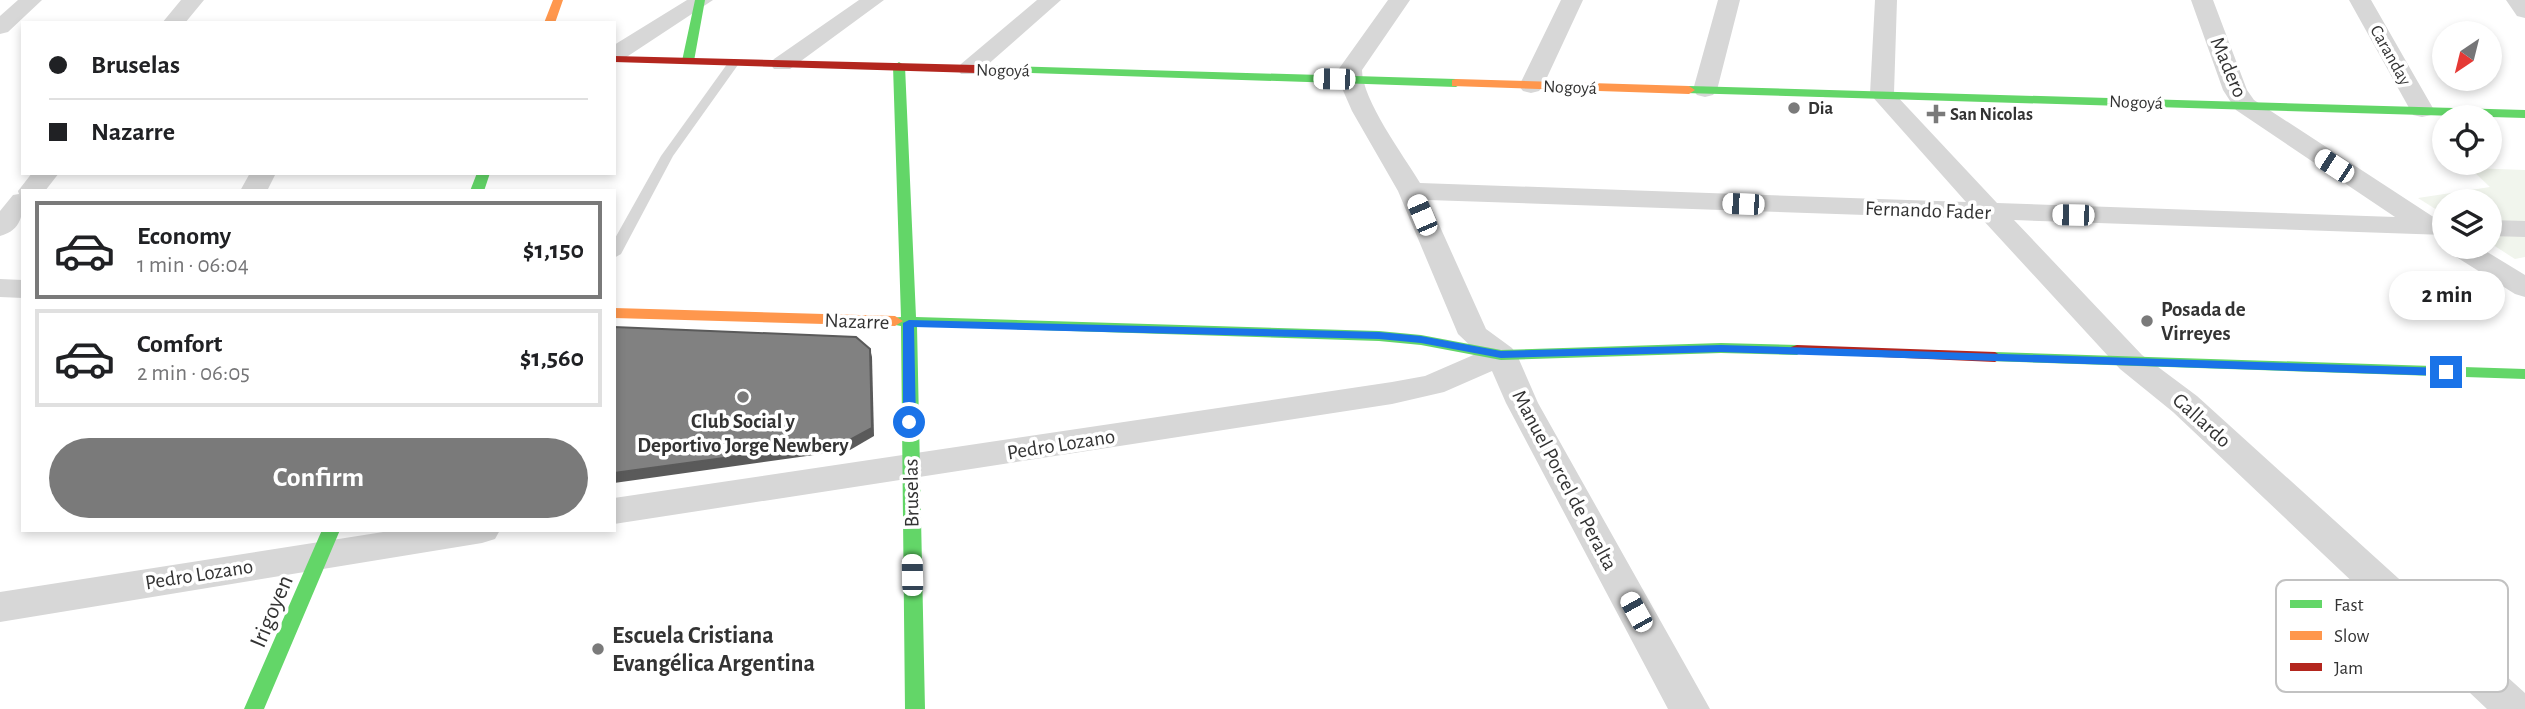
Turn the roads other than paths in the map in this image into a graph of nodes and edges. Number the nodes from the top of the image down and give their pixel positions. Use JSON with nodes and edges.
{"nodes":[{"id":1,"x":30,"y":0,"type":"edge"},
{"id":2,"x":193,"y":0,"type":"edge"},
{"id":3,"x":558,"y":0,"type":"edge"},
{"id":4,"x":873,"y":0,"type":"edge"},
{"id":5,"x":1050,"y":0,"type":"edge"},
{"id":6,"x":1399,"y":0,"type":"edge"},
{"id":7,"x":1572,"y":0,"type":"edge"},
{"id":8,"x":1730,"y":0,"type":"edge"},
{"id":9,"x":1886,"y":0,"type":"edge"},
{"id":10,"x":2202,"y":0,"type":"edge"},
{"id":11,"x":2360,"y":0,"type":"edge"},
{"id":12,"x":2517,"y":0,"type":"edge"},
{"id":13,"x":700,"y":1,"type":"edge"},
{"id":14,"x":2525,"y":11,"type":"edge"},
{"id":15,"x":175,"y":21,"type":"edge"},
{"id":16,"x":550,"y":21,"type":"edge"},
{"id":17,"x":0,"y":27,"type":"edge"},
{"id":18,"x":0,"y":40,"type":"edge"},
{"id":19,"x":21,"y":41,"type":"edge"},
{"id":20,"x":616,"y":56,"type":"edge"},
{"id":21,"x":616,"y":57,"type":"edge"},
{"id":22,"x":688,"y":61,"type":"junction"},
{"id":23,"x":734,"y":62,"type":"junction"},
{"id":24,"x":782,"y":64,"type":"junction"},
{"id":25,"x":899,"y":66,"type":"junction"},
{"id":26,"x":969,"y":69,"type":"junction"},
{"id":27,"x":1350,"y":79,"type":"junction"},
{"id":28,"x":1531,"y":86,"type":"junction"},
{"id":29,"x":1704,"y":90,"type":"junction"},
{"id":30,"x":1882,"y":94,"type":"junction"},
{"id":31,"x":2245,"y":105,"type":"junction"},
{"id":32,"x":2422,"y":110,"type":"junction"},
{"id":33,"x":2525,"y":114,"type":"edge"},
{"id":34,"x":44,"y":175,"type":"edge"},
{"id":35,"x":33,"y":189,"type":"edge"},
{"id":36,"x":1411,"y":191,"type":"junction"},
{"id":37,"x":21,"y":203,"type":"edge"},
{"id":38,"x":1992,"y":213,"type":"junction"},
{"id":39,"x":2432,"y":225,"type":"edge"},
{"id":40,"x":0,"y":228,"type":"edge"},
{"id":41,"x":2502,"y":228,"type":"edge"},
{"id":42,"x":2525,"y":229,"type":"edge"},
{"id":43,"x":2432,"y":230,"type":"edge"},
{"id":44,"x":616,"y":250,"type":"edge"},
{"id":45,"x":2479,"y":259,"type":"edge"},
{"id":46,"x":0,"y":288,"type":"edge"},
{"id":47,"x":2525,"y":288,"type":"edge"},
{"id":48,"x":21,"y":289,"type":"edge"},
{"id":49,"x":616,"y":313,"type":"edge"},
{"id":50,"x":909,"y":323,"type":"junction"},
{"id":51,"x":1501,"y":355,"type":"junction"},
{"id":52,"x":2131,"y":362,"type":"junction"},
{"id":53,"x":2525,"y":374,"type":"edge"},
{"id":54,"x":910,"y":467,"type":"junction"},
{"id":55,"x":616,"y":511,"type":"edge"},
{"id":56,"x":456,"y":532,"type":"edge"},
{"id":57,"x":326,"y":542,"type":"edge"},
{"id":58,"x":2375,"y":580,"type":"edge"},
{"id":59,"x":0,"y":607,"type":"edge"},
{"id":60,"x":2497,"y":692,"type":"edge"},
{"id":61,"x":254,"y":709,"type":"edge"},
{"id":62,"x":915,"y":709,"type":"edge"},
{"id":63,"x":1689,"y":709,"type":"edge"},
{"id":64,"x":2515,"y":709,"type":"edge"}],
"edges":[{"from":1,"to":17,"type":"street"},
{"from":2,"to":15,"type":"street"},
{"from":3,"to":16,"type":"street"},
{"from":4,"to":24,"type":"street"},
{"from":5,"to":26,"type":"street"},
{"from":6,"to":27,"type":"street"},
{"from":7,"to":28,"type":"street"},
{"from":8,"to":29,"type":"street"},
{"from":9,"to":30,"type":"street"},
{"from":10,"to":31,"type":"street","name":"Madero"},
{"from":11,"to":32,"type":"street","name":"Caranday"},
{"from":12,"to":14,"type":"street"},
{"from":13,"to":20,"type":"street"},
{"from":13,"to":22,"type":"street"},
{"from":18,"to":19,"type":"street"},
{"from":21,"to":22,"type":"street","name":"Nogoyá"},
{"from":22,"to":23,"type":"street","name":"Nogoyá"},
{"from":23,"to":24,"type":"street","name":"Nogoyá"},
{"from":23,"to":44,"type":"lane"},
{"from":24,"to":25,"type":"street","name":"Nogoyá"},
{"from":25,"to":26,"type":"street","name":"Nogoyá"},
{"from":25,"to":50,"type":"street","name":"Bruselas"},
{"from":26,"to":27,"type":"street","name":"Nogoyá"},
{"from":27,"to":28,"type":"street","name":"Nogoyá"},
{"from":27,"to":36,"type":"street"},
{"from":28,"to":29,"type":"street","name":"Nogoyá"},
{"from":29,"to":30,"type":"street","name":"Nogoyá"},
{"from":30,"to":31,"type":"street","name":"Nogoyá"},
{"from":30,"to":38,"type":"street","name":"Gallardo"},
{"from":31,"to":32,"type":"street","name":"Nogoyá"},
{"from":31,"to":39,"type":"street","name":"Madero"},
{"from":32,"to":33,"type":"street","name":"Nogoyá"},
{"from":34,"to":35,"type":"street"},
{"from":36,"to":38,"type":"street","name":"Fernando Fader"},
{"from":36,"to":51,"type":"street"},
{"from":37,"to":40,"type":"street"},
{"from":38,"to":43,"type":"street","name":"Fernando Fader"},
{"from":38,"to":52,"type":"street","name":"Gallardo"},
{"from":41,"to":42,"type":"street"},
{"from":45,"to":47,"type":"street"},
{"from":46,"to":48,"type":"street"},
{"from":49,"to":50,"type":"street","name":"Nazarre"},
{"from":50,"to":51,"type":"street","name":"Nazarre"},
{"from":50,"to":54,"type":"street","name":"Bruselas"},
{"from":51,"to":52,"type":"street","name":"Nazarre"},
{"from":51,"to":54,"type":"street","name":"Pedro Lozano"},
{"from":51,"to":63,"type":"street","name":"Manuel Porcel de Peralta"},
{"from":52,"to":53,"type":"street","name":"Nazarre"},
{"from":52,"to":58,"type":"street","name":"Gallardo"},
{"from":54,"to":55,"type":"street","name":"Pedro Lozano"},
{"from":54,"to":62,"type":"street","name":"Bruselas"},
{"from":56,"to":57,"type":"street","name":"Pedro Lozano"},
{"from":57,"to":59,"type":"street","name":"Pedro Lozano"},
{"from":57,"to":61,"type":"street","name":"Irigoyen"},
{"from":60,"to":64,"type":"street","name":"Gallardo"}]}
